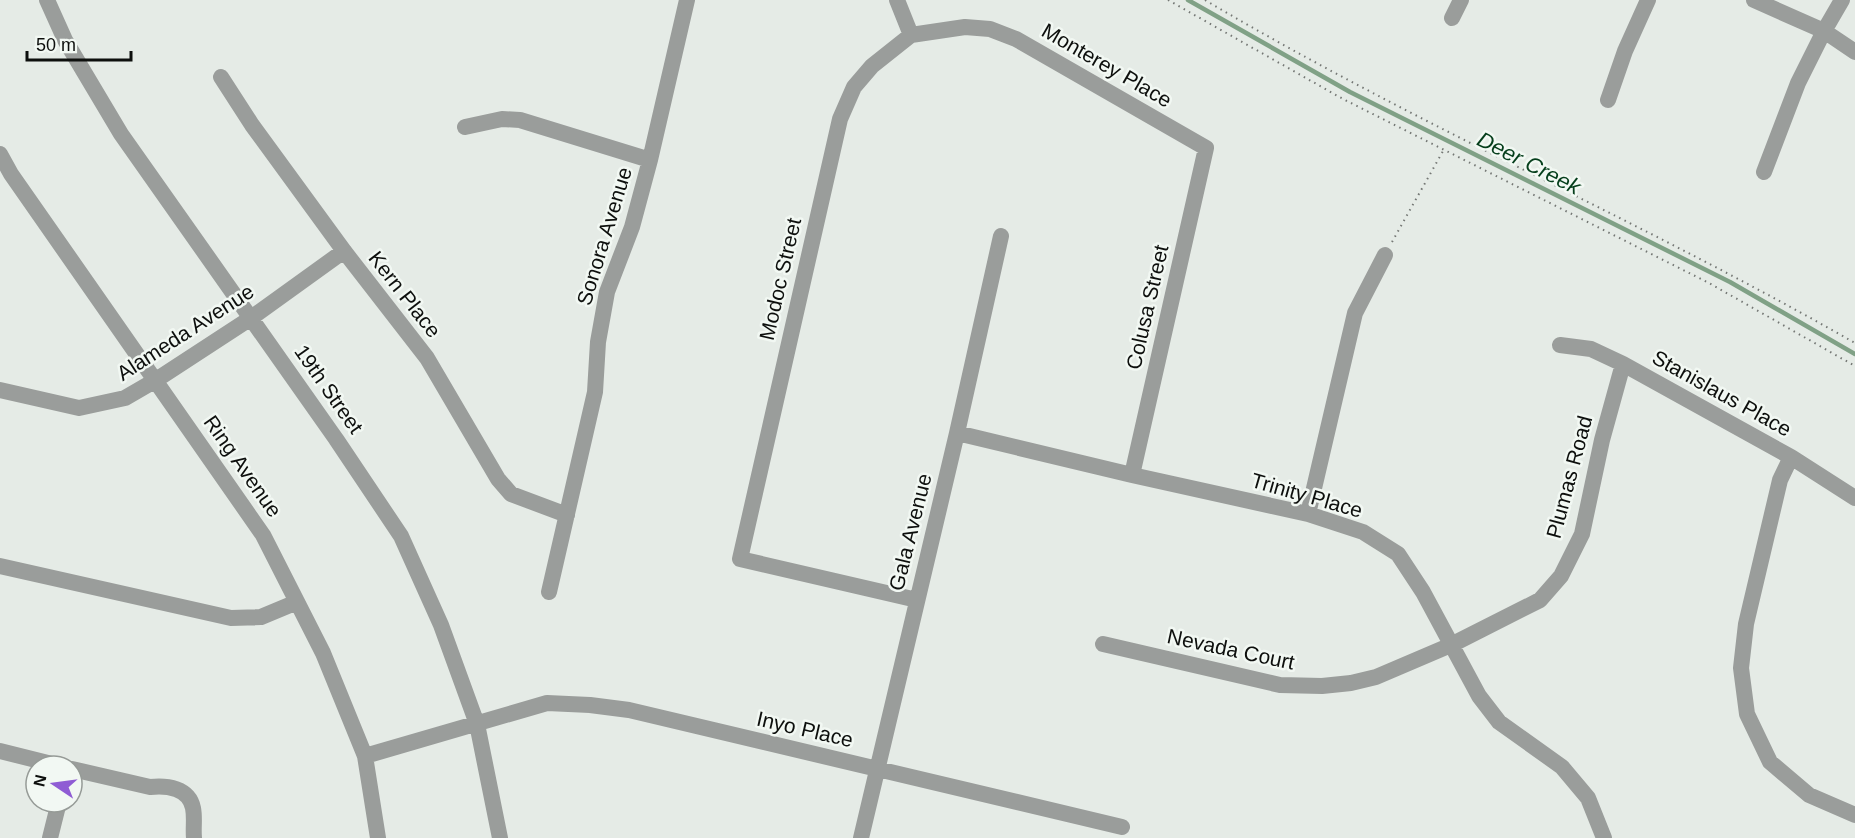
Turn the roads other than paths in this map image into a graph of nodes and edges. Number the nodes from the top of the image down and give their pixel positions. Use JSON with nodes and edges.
{"nodes":[{"id":1,"x":47,"y":0,"type":"edge"},
{"id":2,"x":687,"y":0,"type":"edge"},
{"id":3,"x":897,"y":0,"type":"edge"},
{"id":4,"x":1461,"y":0,"type":"edge"},
{"id":5,"x":1648,"y":0,"type":"edge"},
{"id":6,"x":1754,"y":0,"type":"edge"},
{"id":7,"x":1842,"y":0,"type":"edge"},
{"id":8,"x":1452,"y":18,"type":"dead end"},
{"id":9,"x":1824,"y":31,"type":"junction"},
{"id":10,"x":911,"y":35,"type":"junction"},
{"id":11,"x":1855,"y":52,"type":"edge"},
{"id":12,"x":221,"y":77,"type":"dead end"},
{"id":13,"x":1608,"y":100,"type":"dead end"},
{"id":14,"x":465,"y":127,"type":"dead end"},
{"id":15,"x":1206,"y":148,"type":"joint"},
{"id":16,"x":0,"y":154,"type":"edge"},
{"id":17,"x":650,"y":160,"type":"junction"},
{"id":18,"x":1764,"y":172,"type":"dead end"},
{"id":19,"x":1001,"y":236,"type":"dead end"},
{"id":20,"x":344,"y":251,"type":"junction"},
{"id":21,"x":1384,"y":255,"type":"road end"},
{"id":22,"x":251,"y":318,"type":"junction"},
{"id":23,"x":1560,"y":345,"type":"dead end"},
{"id":24,"x":1623,"y":364,"type":"junction"},
{"id":25,"x":156,"y":380,"type":"junction"},
{"id":26,"x":0,"y":390,"type":"edge"},
{"id":27,"x":957,"y":433,"type":"junction"},
{"id":28,"x":1791,"y":457,"type":"junction"},
{"id":29,"x":1132,"y":476,"type":"junction"},
{"id":30,"x":1855,"y":498,"type":"edge"},
{"id":31,"x":1308,"y":514,"type":"junction"},
{"id":32,"x":567,"y":515,"type":"junction"},
{"id":33,"x":0,"y":566,"type":"edge"},
{"id":34,"x":549,"y":592,"type":"dead end"},
{"id":35,"x":917,"y":600,"type":"junction"},
{"id":36,"x":297,"y":602,"type":"junction"},
{"id":37,"x":1103,"y":644,"type":"dead end"},
{"id":38,"x":1451,"y":645,"type":"junction"},
{"id":39,"x":477,"y":724,"type":"junction"},
{"id":40,"x":0,"y":751,"type":"edge"},
{"id":41,"x":365,"y":756,"type":"junction"},
{"id":42,"x":24,"y":757,"type":"edge"},
{"id":43,"x":876,"y":769,"type":"junction"},
{"id":44,"x":84,"y":772,"type":"edge"},
{"id":45,"x":55,"y":814,"type":"edge"},
{"id":46,"x":1855,"y":815,"type":"edge"},
{"id":47,"x":1122,"y":827,"type":"dead end"},
{"id":48,"x":50,"y":838,"type":"edge"},
{"id":49,"x":194,"y":838,"type":"edge"},
{"id":50,"x":378,"y":838,"type":"edge"},
{"id":51,"x":500,"y":838,"type":"edge"},
{"id":52,"x":861,"y":838,"type":"edge"},
{"id":53,"x":1604,"y":838,"type":"edge"}],
"edges":[{"from":1,"to":22,"type":"street","name":"19th Street"},
{"from":2,"to":17,"type":"street","name":"Sonora Avenue"},
{"from":3,"to":10,"type":"street"},
{"from":4,"to":8,"type":"street"},
{"from":5,"to":13,"type":"street"},
{"from":6,"to":9,"type":"street"},
{"from":7,"to":9,"type":"street"},
{"from":9,"to":11,"type":"street"},
{"from":9,"to":18,"type":"street"},
{"from":10,"to":15,"type":"street","name":"Monterey Place"},
{"from":10,"to":35,"type":"street","name":"Modoc Street"},
{"from":12,"to":20,"type":"street","name":"Kern Place"},
{"from":14,"to":17,"type":"street"},
{"from":15,"to":29,"type":"street","name":"Colusa Street"},
{"from":16,"to":25,"type":"street","name":"Ring Avenue"},
{"from":17,"to":32,"type":"street","name":"Sonora Avenue"},
{"from":19,"to":27,"type":"street","name":"Gala Avenue"},
{"from":20,"to":22,"type":"street","name":"Alameda Avenue"},
{"from":20,"to":32,"type":"street","name":"Kern Place"},
{"from":21,"to":31,"type":"street"},
{"from":22,"to":25,"type":"street","name":"Alameda Avenue"},
{"from":22,"to":39,"type":"street","name":"19th Street"},
{"from":23,"to":24,"type":"street","name":"Stanislaus Place"},
{"from":24,"to":28,"type":"street","name":"Stanislaus Place"},
{"from":24,"to":38,"type":"street","name":"Plumas Road"},
{"from":25,"to":26,"type":"street","name":"Alameda Avenue"},
{"from":25,"to":36,"type":"street","name":"Ring Avenue"},
{"from":27,"to":29,"type":"street","name":"Trinity Place"},
{"from":27,"to":35,"type":"street","name":"Gala Avenue"},
{"from":28,"to":30,"type":"street","name":"Stanislaus Place"},
{"from":28,"to":46,"type":"street"},
{"from":29,"to":31,"type":"street","name":"Trinity Place"},
{"from":31,"to":38,"type":"street","name":"Trinity Place"},
{"from":32,"to":34,"type":"street","name":"Sonora Avenue"},
{"from":33,"to":36,"type":"street"},
{"from":35,"to":43,"type":"street","name":"Gala Avenue"},
{"from":36,"to":41,"type":"street","name":"Ring Avenue"},
{"from":37,"to":38,"type":"street","name":"Nevada Court"},
{"from":38,"to":53,"type":"street","name":"Trinity Place"},
{"from":39,"to":41,"type":"street","name":"Inyo Place"},
{"from":39,"to":43,"type":"street","name":"Inyo Place"},
{"from":39,"to":51,"type":"street","name":"19th Street"},
{"from":40,"to":42,"type":"street"},
{"from":41,"to":50,"type":"street","name":"Ring Avenue"},
{"from":43,"to":47,"type":"street","name":"Inyo Place"},
{"from":43,"to":52,"type":"street","name":"Gala Avenue"},
{"from":44,"to":49,"type":"street"},
{"from":45,"to":48,"type":"street"}]}
